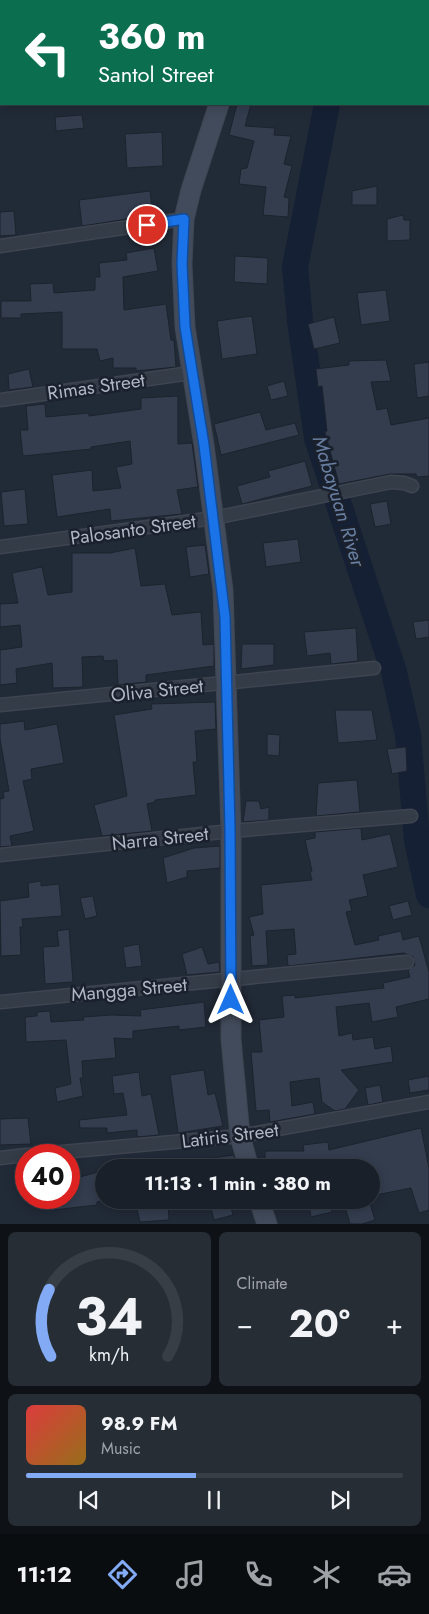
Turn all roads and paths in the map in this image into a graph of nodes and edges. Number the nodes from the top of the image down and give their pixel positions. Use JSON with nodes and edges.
{"nodes":[{"id":1,"x":219,"y":105,"type":"edge"},
{"id":2,"x":184,"y":219,"type":"junction"},
{"id":3,"x":0,"y":246,"type":"edge"},
{"id":4,"x":191,"y":373,"type":"junction"},
{"id":5,"x":0,"y":400,"type":"edge"},
{"id":6,"x":412,"y":486,"type":"dead end"},
{"id":7,"x":214,"y":518,"type":"junction"},
{"id":8,"x":0,"y":547,"type":"edge"},
{"id":9,"x":374,"y":668,"type":"dead end"},
{"id":10,"x":227,"y":682,"type":"junction"},
{"id":11,"x":0,"y":705,"type":"edge"},
{"id":12,"x":411,"y":816,"type":"dead end"},
{"id":13,"x":230,"y":830,"type":"junction"},
{"id":14,"x":0,"y":855,"type":"edge"},
{"id":15,"x":407,"y":962,"type":"dead end"},
{"id":16,"x":231,"y":980,"type":"junction"},
{"id":17,"x":0,"y":1002,"type":"edge"},
{"id":18,"x":429,"y":1102,"type":"edge"},
{"id":19,"x":240,"y":1136,"type":"junction"},
{"id":20,"x":80,"y":1150,"type":"edge"},
{"id":21,"x":15,"y":1156,"type":"edge"},
{"id":22,"x":0,"y":1158,"type":"edge"},
{"id":23,"x":246,"y":1159,"type":"edge"},
{"id":24,"x":262,"y":1209,"type":"edge"},
{"id":25,"x":267,"y":1224,"type":"edge"}],
"edges":[{"from":1,"to":2,"type":"street"},
{"from":2,"to":3,"type":"street"},
{"from":2,"to":4,"type":"street"},
{"from":4,"to":5,"type":"street","name":"Rimas Street"},
{"from":4,"to":7,"type":"street"},
{"from":6,"to":7,"type":"street","name":"Palosanto Street"},
{"from":7,"to":8,"type":"street","name":"Palosanto Street"},
{"from":7,"to":10,"type":"street"},
{"from":9,"to":10,"type":"street","name":"Oliva Street"},
{"from":10,"to":11,"type":"street","name":"Oliva Street"},
{"from":10,"to":13,"type":"street"},
{"from":12,"to":13,"type":"street","name":"Narra Street"},
{"from":13,"to":14,"type":"street","name":"Narra Street"},
{"from":13,"to":16,"type":"street"},
{"from":15,"to":16,"type":"street","name":"Mangga Street"},
{"from":16,"to":17,"type":"street","name":"Mangga Street"},
{"from":16,"to":19,"type":"street"},
{"from":18,"to":19,"type":"street","name":"Latiris Street"},
{"from":19,"to":20,"type":"street","name":"Latiris Street"},
{"from":19,"to":23,"type":"street"},
{"from":21,"to":22,"type":"street","name":"Latiris Street"},
{"from":24,"to":25,"type":"street"}]}
